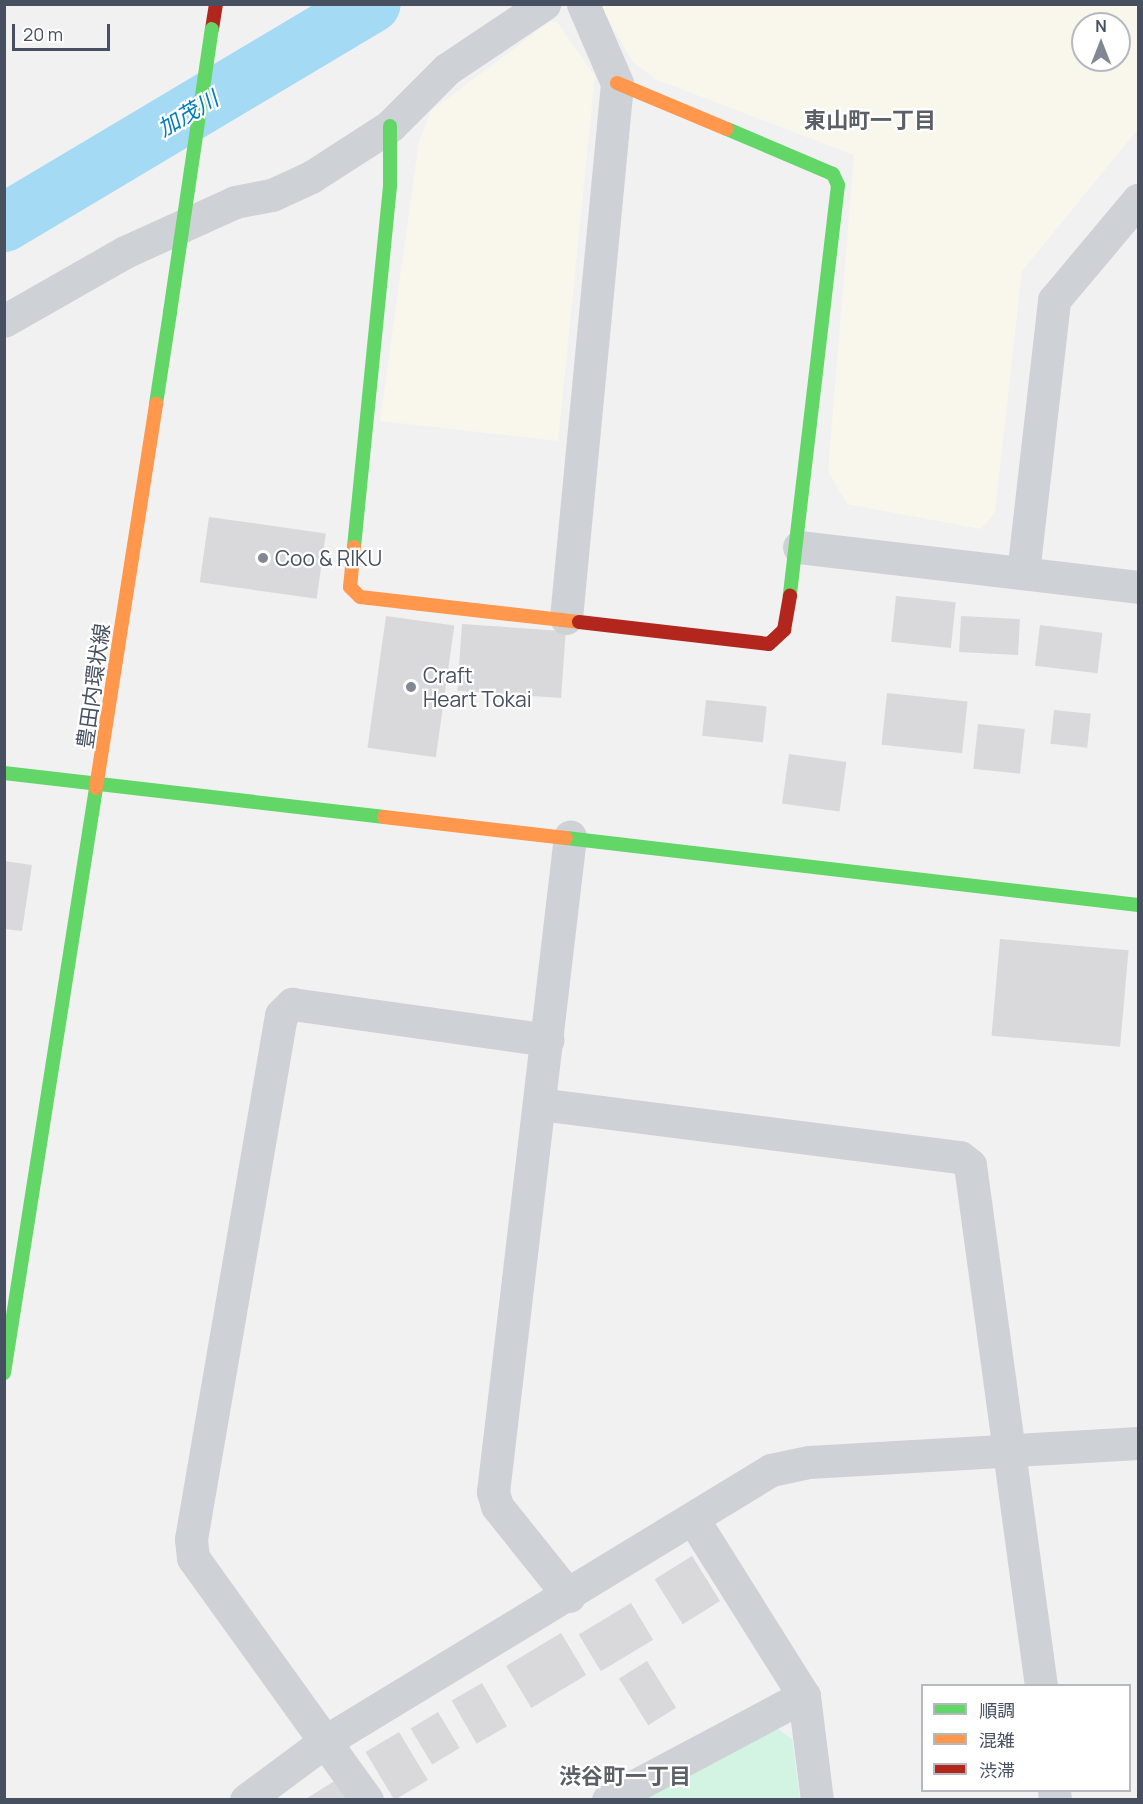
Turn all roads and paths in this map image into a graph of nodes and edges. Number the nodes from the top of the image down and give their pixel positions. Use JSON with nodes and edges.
{"nodes":[{"id":1,"x":216,"y":4,"type":"edge"},
{"id":2,"x":544,"y":4,"type":"edge"},
{"id":3,"x":583,"y":4,"type":"edge"},
{"id":4,"x":617,"y":83,"type":"junction"},
{"id":5,"x":390,"y":126,"type":"junction"},
{"id":6,"x":1138,"y":200,"type":"edge"},
{"id":7,"x":4,"y":321,"type":"edge"},
{"id":8,"x":799,"y":547,"type":"junction"},
{"id":9,"x":1023,"y":573,"type":"junction"},
{"id":10,"x":1138,"y":587,"type":"edge"},
{"id":11,"x":566,"y":618,"type":"junction"},
{"id":12,"x":4,"y":772,"type":"edge"},
{"id":13,"x":100,"y":785,"type":"junction"},
{"id":14,"x":570,"y":837,"type":"junction"},
{"id":15,"x":1138,"y":905,"type":"edge"},
{"id":16,"x":547,"y":1040,"type":"junction"},
{"id":17,"x":539,"y":1104,"type":"junction"},
{"id":18,"x":4,"y":1373,"type":"edge"},
{"id":19,"x":1138,"y":1443,"type":"edge"},
{"id":20,"x":1011,"y":1451,"type":"junction"},
{"id":21,"x":693,"y":1519,"type":"junction"},
{"id":22,"x":569,"y":1596,"type":"junction"},
{"id":23,"x":1041,"y":1684,"type":"edge"},
{"id":24,"x":804,"y":1696,"type":"junction"},
{"id":25,"x":324,"y":1742,"type":"junction"},
{"id":26,"x":246,"y":1800,"type":"edge"},
{"id":27,"x":367,"y":1800,"type":"edge"},
{"id":28,"x":608,"y":1800,"type":"edge"},
{"id":29,"x":817,"y":1800,"type":"edge"}],
"edges":[{"from":1,"to":13,"type":"street","name":"豊田内環状線","bridge":true},
{"from":2,"to":5,"type":"street"},
{"from":3,"to":4,"type":"street"},
{"from":4,"to":8,"type":"street"},
{"from":4,"to":11,"type":"street"},
{"from":5,"to":7,"type":"street"},
{"from":5,"to":11,"type":"street"},
{"from":6,"to":9,"type":"street"},
{"from":8,"to":9,"type":"street"},
{"from":8,"to":11,"type":"street"},
{"from":9,"to":10,"type":"street"},
{"from":12,"to":13,"type":"street"},
{"from":13,"to":14,"type":"street"},
{"from":13,"to":18,"type":"street","name":"豊田内環状線"},
{"from":14,"to":15,"type":"street"},
{"from":14,"to":16,"type":"street"},
{"from":16,"to":17,"type":"street"},
{"from":16,"to":25,"type":"street"},
{"from":17,"to":20,"type":"street"},
{"from":17,"to":22,"type":"street"},
{"from":19,"to":20,"type":"street"},
{"from":20,"to":21,"type":"street"},
{"from":20,"to":23,"type":"street"},
{"from":21,"to":22,"type":"street"},
{"from":21,"to":24,"type":"street"},
{"from":22,"to":25,"type":"street"},
{"from":24,"to":28,"type":"street"},
{"from":24,"to":29,"type":"street"},
{"from":25,"to":26,"type":"street"},
{"from":25,"to":27,"type":"street"}]}
